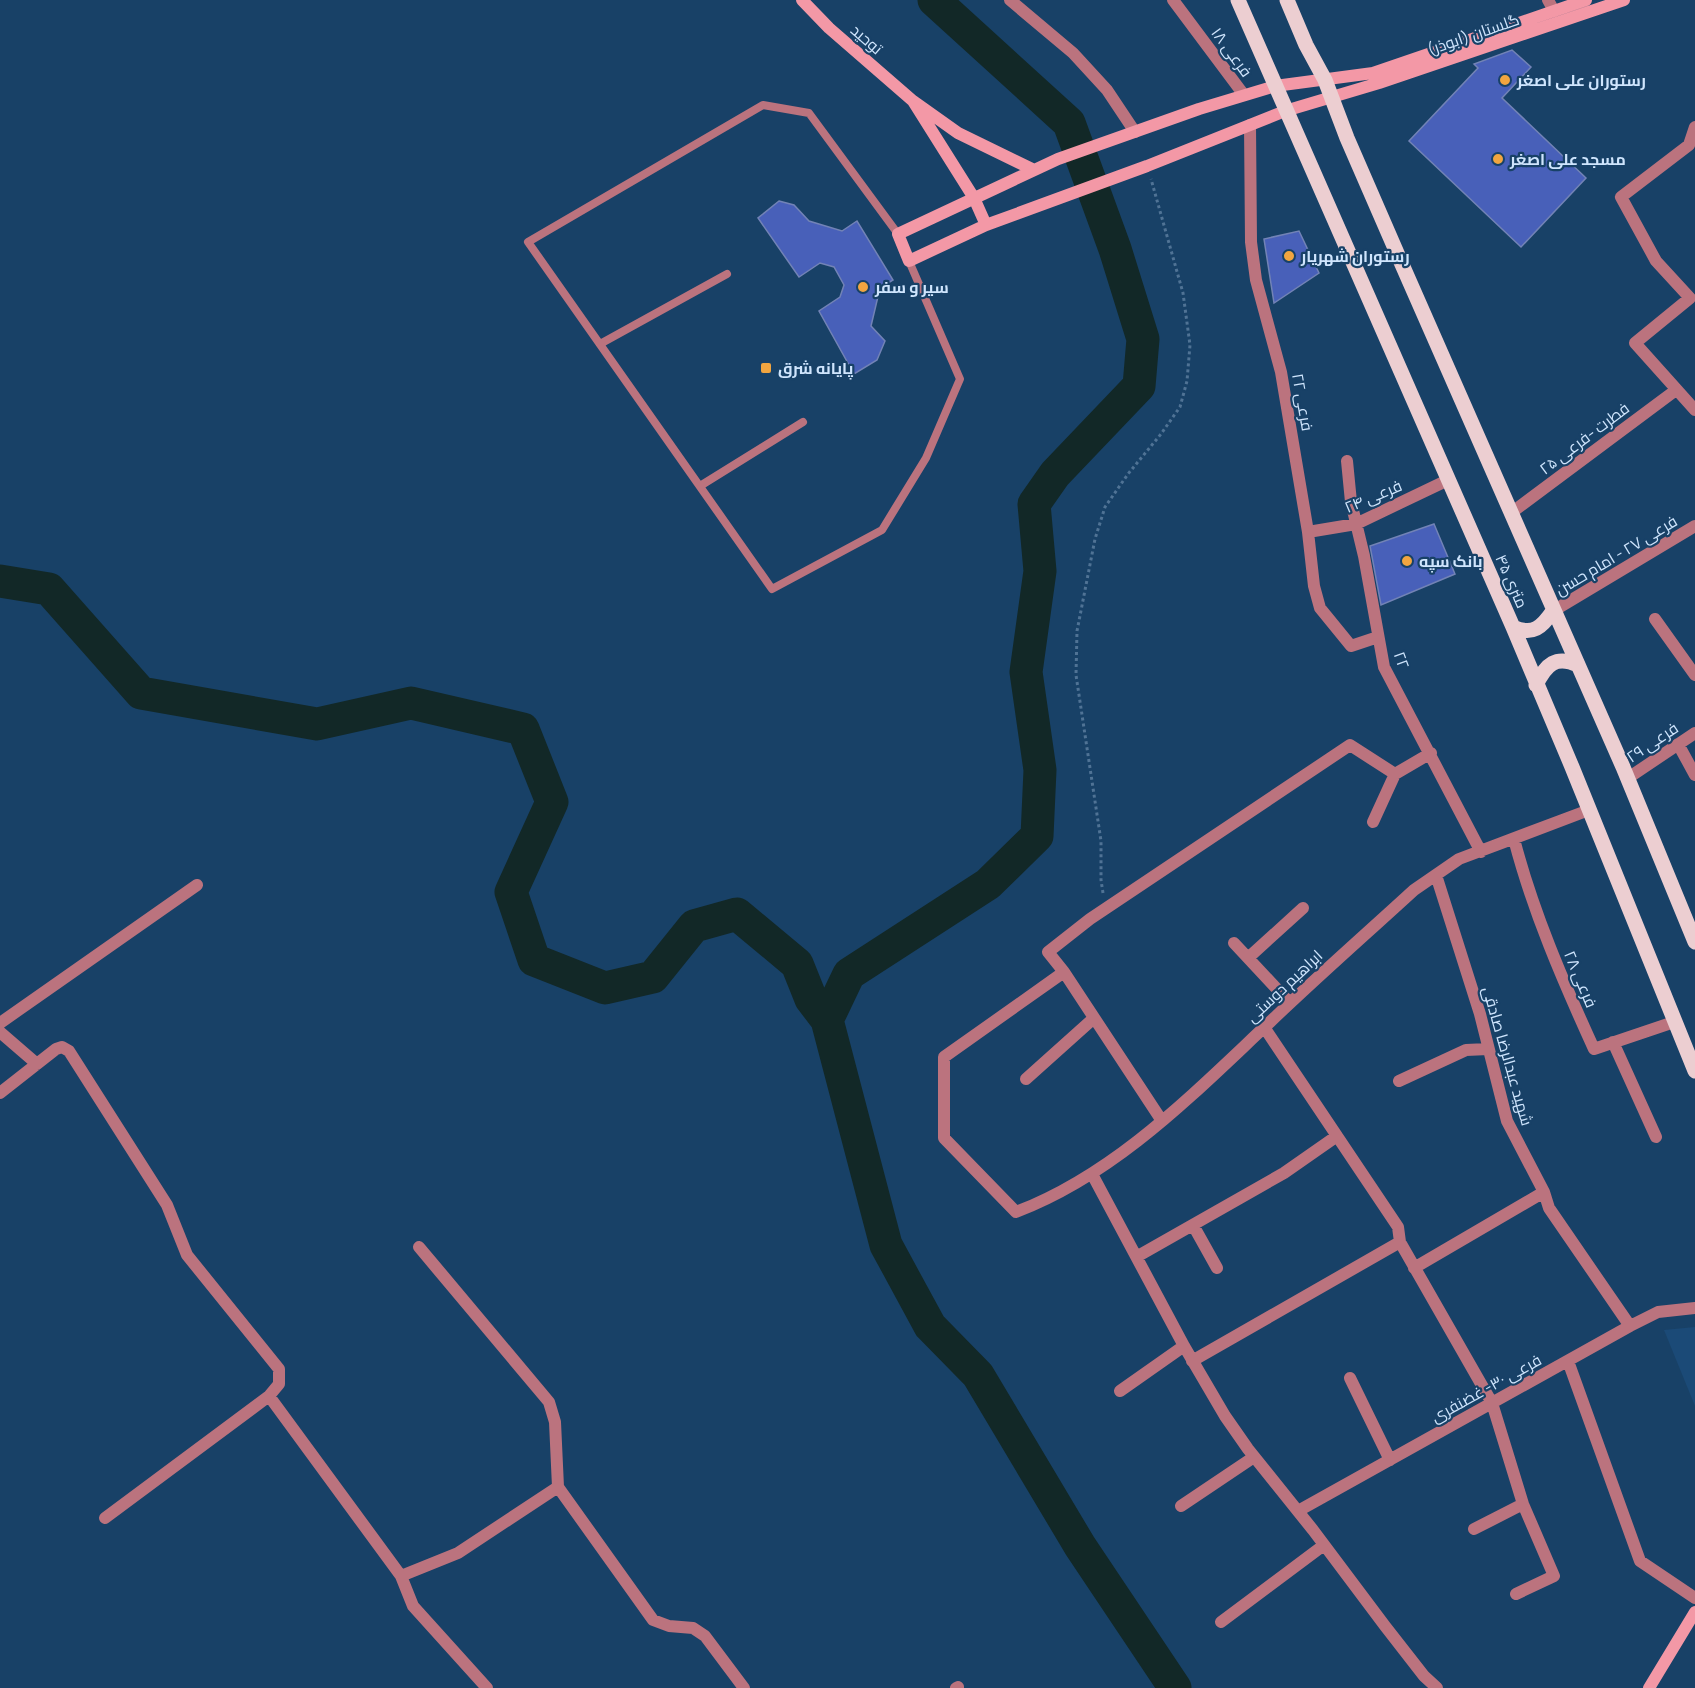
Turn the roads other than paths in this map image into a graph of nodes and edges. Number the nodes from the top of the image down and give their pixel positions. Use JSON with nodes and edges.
{"nodes":[{"id":1,"x":802,"y":0,"type":"edge"},
{"id":2,"x":1010,"y":0,"type":"edge"},
{"id":3,"x":1173,"y":0,"type":"edge"},
{"id":4,"x":1238,"y":0,"type":"edge"},
{"id":5,"x":1287,"y":0,"type":"edge"},
{"id":6,"x":1586,"y":0,"type":"edge"},
{"id":7,"x":1624,"y":0,"type":"edge"},
{"id":8,"x":1554,"y":11,"type":"edge"},
{"id":9,"x":1325,"y":80,"type":"junction"},
{"id":10,"x":1275,"y":86,"type":"junction"},
{"id":11,"x":1244,"y":95,"type":"junction"},
{"id":12,"x":1332,"y":97,"type":"junction"},
{"id":13,"x":913,"y":101,"type":"junction"},
{"id":14,"x":1286,"y":111,"type":"junction"},
{"id":15,"x":1250,"y":125,"type":"junction"},
{"id":16,"x":1695,"y":127,"type":"edge"},
{"id":17,"x":1135,"y":132,"type":"junction"},
{"id":18,"x":1692,"y":149,"type":"edge"},
{"id":19,"x":1034,"y":170,"type":"junction"},
{"id":20,"x":974,"y":198,"type":"junction"},
{"id":21,"x":986,"y":225,"type":"junction"},
{"id":22,"x":898,"y":234,"type":"junction"},
{"id":23,"x":909,"y":261,"type":"junction"},
{"id":24,"x":727,"y":274,"type":"dead end"},
{"id":25,"x":600,"y":344,"type":"junction"},
{"id":26,"x":1676,"y":390,"type":"junction"},
{"id":27,"x":1695,"y":410,"type":"edge"},
{"id":28,"x":803,"y":422,"type":"dead end"},
{"id":29,"x":1347,"y":461,"type":"dead end"},
{"id":30,"x":1448,"y":480,"type":"junction"},
{"id":31,"x":700,"y":486,"type":"junction"},
{"id":32,"x":1512,"y":513,"type":"junction"},
{"id":33,"x":1356,"y":524,"type":"junction"},
{"id":34,"x":1695,"y":526,"type":"edge"},
{"id":35,"x":1308,"y":532,"type":"junction"},
{"id":36,"x":1553,"y":611,"type":"junction"},
{"id":37,"x":1655,"y":620,"type":"dead end"},
{"id":38,"x":1513,"y":627,"type":"junction"},
{"id":39,"x":1378,"y":637,"type":"junction"},
{"id":40,"x":1578,"y":665,"type":"junction"},
{"id":41,"x":1695,"y":675,"type":"edge"},
{"id":42,"x":1536,"y":685,"type":"junction"},
{"id":43,"x":1695,"y":733,"type":"edge"},
{"id":44,"x":1678,"y":744,"type":"junction"},
{"id":45,"x":1431,"y":753,"type":"junction"},
{"id":46,"x":1395,"y":774,"type":"junction"},
{"id":47,"x":1695,"y":775,"type":"edge"},
{"id":48,"x":1628,"y":778,"type":"junction"},
{"id":49,"x":1589,"y":810,"type":"junction"},
{"id":50,"x":1373,"y":822,"type":"dead end"},
{"id":51,"x":1514,"y":839,"type":"junction"},
{"id":52,"x":1481,"y":852,"type":"junction"},
{"id":53,"x":1436,"y":875,"type":"junction"},
{"id":54,"x":197,"y":885,"type":"dead end"},
{"id":55,"x":1303,"y":908,"type":"dead end"},
{"id":56,"x":1695,"y":942,"type":"edge"},
{"id":57,"x":1234,"y":944,"type":"dead end"},
{"id":58,"x":1248,"y":958,"type":"junction"},
{"id":59,"x":1064,"y":972,"type":"junction"},
{"id":60,"x":1290,"y":1003,"type":"junction"},
{"id":61,"x":1094,"y":1018,"type":"junction"},
{"id":62,"x":1674,"y":1022,"type":"junction"},
{"id":63,"x":0,"y":1023,"type":"edge"},
{"id":64,"x":1264,"y":1028,"type":"junction"},
{"id":65,"x":0,"y":1032,"type":"edge"},
{"id":66,"x":1613,"y":1042,"type":"junction"},
{"id":67,"x":1488,"y":1049,"type":"junction"},
{"id":68,"x":37,"y":1064,"type":"junction"},
{"id":69,"x":1695,"y":1071,"type":"edge"},
{"id":70,"x":1026,"y":1079,"type":"dead end"},
{"id":71,"x":1399,"y":1081,"type":"dead end"},
{"id":72,"x":0,"y":1093,"type":"edge"},
{"id":73,"x":1162,"y":1121,"type":"junction"},
{"id":74,"x":1337,"y":1136,"type":"junction"},
{"id":75,"x":1656,"y":1137,"type":"dead end"},
{"id":76,"x":1092,"y":1174,"type":"junction"},
{"id":77,"x":1544,"y":1192,"type":"junction"},
{"id":78,"x":1193,"y":1225,"type":"junction"},
{"id":79,"x":1401,"y":1242,"type":"junction"},
{"id":80,"x":418,"y":1247,"type":"dead end"},
{"id":81,"x":1138,"y":1256,"type":"junction"},
{"id":82,"x":1217,"y":1268,"type":"dead end"},
{"id":83,"x":1414,"y":1268,"type":"junction"},
{"id":84,"x":1695,"y":1308,"type":"edge"},
{"id":85,"x":1630,"y":1326,"type":"junction"},
{"id":86,"x":1184,"y":1347,"type":"junction"},
{"id":87,"x":1192,"y":1360,"type":"junction"},
{"id":88,"x":1568,"y":1361,"type":"junction"},
{"id":89,"x":1350,"y":1378,"type":"dead end"},
{"id":90,"x":1120,"y":1391,"type":"dead end"},
{"id":91,"x":269,"y":1396,"type":"junction"},
{"id":92,"x":1492,"y":1403,"type":"junction"},
{"id":93,"x":1254,"y":1457,"type":"junction"},
{"id":94,"x":1390,"y":1460,"type":"junction"},
{"id":95,"x":558,"y":1487,"type":"junction"},
{"id":96,"x":1523,"y":1504,"type":"junction"},
{"id":97,"x":1181,"y":1506,"type":"dead end"},
{"id":98,"x":1298,"y":1512,"type":"junction"},
{"id":99,"x":105,"y":1518,"type":"dead end"},
{"id":100,"x":1474,"y":1529,"type":"dead end"},
{"id":101,"x":1324,"y":1545,"type":"junction"},
{"id":102,"x":401,"y":1576,"type":"junction"},
{"id":103,"x":1516,"y":1594,"type":"dead end"},
{"id":104,"x":1695,"y":1598,"type":"edge"},
{"id":105,"x":1695,"y":1612,"type":"edge"},
{"id":106,"x":1221,"y":1622,"type":"dead end"},
{"id":107,"x":487,"y":1688,"type":"edge"},
{"id":108,"x":744,"y":1688,"type":"edge"},
{"id":109,"x":1437,"y":1688,"type":"edge"},
{"id":110,"x":1649,"y":1688,"type":"edge"}],
"edges":[{"from":1,"to":13,"type":"street","name":"توحید"},
{"from":2,"to":17,"type":"street"},
{"from":3,"to":11,"type":"street","name":"فرعی ۱۸"},
{"from":4,"to":10,"type":"main road"},
{"from":5,"to":9,"type":"main road"},
{"from":6,"to":8,"type":"street","name":"گلستان (ابوذر)"},
{"from":7,"to":8,"type":"street","name":"گلستان (ابوذر)"},
{"from":8,"to":9,"type":"street","name":"گلستان (ابوذر)"},
{"from":8,"to":12,"type":"street","name":"گلستان (ابوذر)"},
{"from":9,"to":10,"type":"street","name":"گلستان (ابوذر)"},
{"from":9,"to":12,"type":"main road","name":"۴۵ متری"},
{"from":10,"to":11,"type":"street","name":"گلستان (ابوذر)"},
{"from":10,"to":14,"type":"main road","name":"۴۵ متری"},
{"from":11,"to":17,"type":"street","name":"گلستان (ابوذر)"},
{"from":12,"to":14,"type":"street","name":"گلستان (ابوذر)"},
{"from":12,"to":32,"type":"main road","name":"۴۵ متری"},
{"from":13,"to":19,"type":"street"},
{"from":13,"to":20,"type":"street"},
{"from":14,"to":15,"type":"street","name":"گلستان (ابوذر)"},
{"from":14,"to":30,"type":"main road","name":"۴۵ متری"},
{"from":15,"to":21,"type":"street","name":"گلستان (ابوذر)"},
{"from":15,"to":35,"type":"street","name":"فرعی ۲۲"},
{"from":16,"to":18,"type":"street"},
{"from":17,"to":19,"type":"street","name":"گلستان (ابوذر)"},
{"from":18,"to":26,"type":"street"},
{"from":19,"to":20,"type":"street","name":"گلستان (ابوذر)"},
{"from":20,"to":21,"type":"street"},
{"from":20,"to":22,"type":"street","name":"گلستان (ابوذر)"},
{"from":21,"to":23,"type":"street","name":"گلستان (ابوذر)"},
{"from":22,"to":23,"type":"street"},
{"from":22,"to":25,"type":"lane"},
{"from":23,"to":31,"type":"lane"},
{"from":24,"to":25,"type":"lane"},
{"from":25,"to":31,"type":"lane"},
{"from":26,"to":27,"type":"street"},
{"from":26,"to":32,"type":"street","name":"فطرت -فرعی ۲۵"},
{"from":28,"to":31,"type":"lane"},
{"from":29,"to":33,"type":"street","name":"۲۲"},
{"from":30,"to":33,"type":"street","name":"فرعی ۲۴"},
{"from":30,"to":38,"type":"main road","name":"۴۵ متری"},
{"from":32,"to":36,"type":"main road","name":"۴۵ متری"},
{"from":33,"to":35,"type":"street","name":"فرعی ۲۴"},
{"from":33,"to":39,"type":"street","name":"۲۲"},
{"from":34,"to":36,"type":"street","name":"فرعی ۲۷ - امام حسن"},
{"from":35,"to":39,"type":"street","name":"فرعی ۲۲"},
{"from":36,"to":38,"type":"main road"},
{"from":36,"to":40,"type":"main road","name":"۴۵ متری"},
{"from":37,"to":41,"type":"street"},
{"from":38,"to":42,"type":"main road","name":"۴۵ متری"},
{"from":39,"to":45,"type":"street","name":"۲۲"},
{"from":40,"to":42,"type":"main road"},
{"from":40,"to":48,"type":"main road","name":"۴۵ متری"},
{"from":42,"to":49,"type":"main road","name":"۴۵ متری"},
{"from":43,"to":44,"type":"street","name":"فرعی ۲۹"},
{"from":44,"to":47,"type":"street"},
{"from":44,"to":48,"type":"street","name":"فرعی ۲۹"},
{"from":45,"to":46,"type":"street"},
{"from":45,"to":52,"type":"street","name":"۲۲"},
{"from":46,"to":50,"type":"street"},
{"from":46,"to":59,"type":"street"},
{"from":48,"to":56,"type":"main road","name":"۴۵ متری"},
{"from":49,"to":51,"type":"street","name":"ابراهیم دوستی"},
{"from":49,"to":62,"type":"main road","name":"۴۵ متری"},
{"from":51,"to":52,"type":"street","name":"ابراهیم دوستی"},
{"from":51,"to":66,"type":"street","name":"فرعی ۲۸"},
{"from":52,"to":53,"type":"street","name":"ابراهیم دوستی"},
{"from":53,"to":60,"type":"street","name":"ابراهیم دوستی"},
{"from":53,"to":67,"type":"street","name":"شهید عبدالرضا صادقی"},
{"from":54,"to":63,"type":"street"},
{"from":55,"to":58,"type":"street"},
{"from":57,"to":58,"type":"street"},
{"from":58,"to":60,"type":"street"},
{"from":59,"to":61,"type":"street"},
{"from":59,"to":76,"type":"street","name":"ابراهیم دوستی"},
{"from":60,"to":64,"type":"street","name":"ابراهیم دوستی"},
{"from":61,"to":70,"type":"street"},
{"from":61,"to":73,"type":"street"},
{"from":62,"to":66,"type":"street","name":"فرعی ۲۸"},
{"from":62,"to":69,"type":"main road","name":"۴۵ متری"},
{"from":64,"to":73,"type":"street","name":"ابراهیم دوستی"},
{"from":64,"to":74,"type":"street"},
{"from":65,"to":68,"type":"street"},
{"from":66,"to":75,"type":"street"},
{"from":67,"to":71,"type":"street"},
{"from":67,"to":77,"type":"street","name":"شهید عبدالرضا صادقی"},
{"from":68,"to":72,"type":"street"},
{"from":68,"to":91,"type":"street"},
{"from":73,"to":76,"type":"street","name":"ابراهیم دوستی"},
{"from":74,"to":78,"type":"street"},
{"from":74,"to":79,"type":"street"},
{"from":76,"to":81,"type":"street"},
{"from":77,"to":83,"type":"street"},
{"from":77,"to":85,"type":"street","name":"شهید عبدالرضا صادقی"},
{"from":78,"to":81,"type":"street"},
{"from":78,"to":82,"type":"street"},
{"from":79,"to":83,"type":"street"},
{"from":79,"to":87,"type":"street"},
{"from":80,"to":95,"type":"street"},
{"from":81,"to":86,"type":"street"},
{"from":83,"to":92,"type":"street"},
{"from":84,"to":85,"type":"street","name":"فرعی ۳۰- غضنفری"},
{"from":85,"to":88,"type":"street","name":"فرعی ۳۰- غضنفری"},
{"from":86,"to":87,"type":"street"},
{"from":86,"to":90,"type":"street"},
{"from":87,"to":93,"type":"street"},
{"from":88,"to":92,"type":"street","name":"فرعی ۳۰- غضنفری"},
{"from":88,"to":104,"type":"street"},
{"from":89,"to":94,"type":"street"},
{"from":91,"to":99,"type":"street"},
{"from":91,"to":102,"type":"street"},
{"from":92,"to":94,"type":"street","name":"فرعی ۳۰- غضنفری"},
{"from":92,"to":96,"type":"street"},
{"from":93,"to":97,"type":"street"},
{"from":93,"to":98,"type":"street"},
{"from":94,"to":98,"type":"street","name":"فرعی ۳۰- غضنفری"},
{"from":95,"to":102,"type":"street"},
{"from":95,"to":108,"type":"street"},
{"from":96,"to":100,"type":"street"},
{"from":96,"to":103,"type":"street"},
{"from":98,"to":101,"type":"street"},
{"from":101,"to":106,"type":"street"},
{"from":101,"to":109,"type":"street"},
{"from":102,"to":107,"type":"street"},
{"from":105,"to":110,"type":"street"}]}
